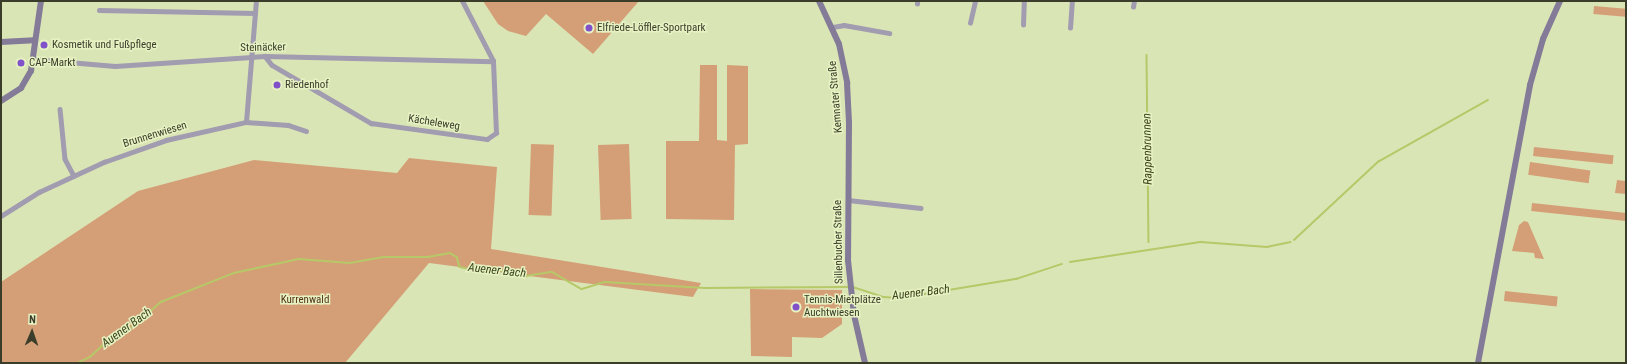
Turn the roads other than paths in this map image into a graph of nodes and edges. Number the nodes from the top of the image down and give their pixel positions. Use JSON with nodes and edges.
{"nodes":[{"id":1,"x":41,"y":1,"type":"edge"},
{"id":2,"x":256,"y":1,"type":"edge"},
{"id":3,"x":462,"y":1,"type":"edge"},
{"id":4,"x":819,"y":1,"type":"edge"},
{"id":5,"x":975,"y":1,"type":"edge"},
{"id":6,"x":1024,"y":1,"type":"edge"},
{"id":7,"x":1072,"y":1,"type":"edge"},
{"id":8,"x":1134,"y":1,"type":"edge"},
{"id":9,"x":1560,"y":1,"type":"edge"},
{"id":10,"x":1134,"y":7,"type":"dead end"},
{"id":11,"x":99,"y":10,"type":"dead end"},
{"id":12,"x":255,"y":13,"type":"junction"},
{"id":13,"x":970,"y":23,"type":"dead end"},
{"id":14,"x":1023,"y":25,"type":"dead end"},
{"id":15,"x":833,"y":27,"type":"junction"},
{"id":16,"x":1070,"y":28,"type":"dead end"},
{"id":17,"x":889,"y":33,"type":"dead end"},
{"id":18,"x":34,"y":40,"type":"junction"},
{"id":19,"x":1,"y":42,"type":"edge"},
{"id":20,"x":253,"y":56,"type":"junction"},
{"id":21,"x":265,"y":56,"type":"junction"},
{"id":22,"x":34,"y":59,"type":"junction"},
{"id":23,"x":493,"y":61,"type":"junction"},
{"id":24,"x":1,"y":101,"type":"edge"},
{"id":25,"x":60,"y":109,"type":"dead end"},
{"id":26,"x":246,"y":122,"type":"junction"},
{"id":27,"x":306,"y":131,"type":"dead end"},
{"id":28,"x":849,"y":142,"type":"joint"},
{"id":29,"x":74,"y":176,"type":"junction"},
{"id":30,"x":848,"y":200,"type":"junction"},
{"id":31,"x":921,"y":208,"type":"dead end"},
{"id":32,"x":1,"y":216,"type":"edge"},
{"id":33,"x":865,"y":363,"type":"edge"},
{"id":34,"x":1478,"y":363,"type":"edge"}],
"edges":[{"from":1,"to":18,"type":"street"},
{"from":2,"to":12,"type":"street"},
{"from":3,"to":23,"type":"street"},
{"from":4,"to":15,"type":"street","name":"Kemnater Straße"},
{"from":5,"to":13,"type":"street"},
{"from":6,"to":14,"type":"street"},
{"from":7,"to":16,"type":"street"},
{"from":8,"to":10,"type":"street"},
{"from":9,"to":34,"type":"street"},
{"from":11,"to":12,"type":"street"},
{"from":12,"to":20,"type":"street"},
{"from":15,"to":17,"type":"street"},
{"from":15,"to":28,"type":"street","name":"Kemnater Straße"},
{"from":18,"to":19,"type":"street"},
{"from":18,"to":22,"type":"street"},
{"from":20,"to":21,"type":"street","name":"Steinäcker"},
{"from":20,"to":22,"type":"street","name":"Steinäcker"},
{"from":20,"to":26,"type":"street"},
{"from":21,"to":23,"type":"street","name":"Steinäcker"},
{"from":21,"to":23,"type":"street","name":"Kächeleweg"},
{"from":22,"to":24,"type":"street"},
{"from":25,"to":29,"type":"street"},
{"from":26,"to":27,"type":"street","name":"Brunnenwiesen"},
{"from":26,"to":29,"type":"street","name":"Brunnenwiesen"},
{"from":28,"to":30,"type":"street","name":"Sillenbucher Straße"},
{"from":29,"to":32,"type":"street","name":"Brunnenwiesen"},
{"from":30,"to":31,"type":"street"},
{"from":30,"to":33,"type":"street","name":"Sillenbucher Straße"}]}
